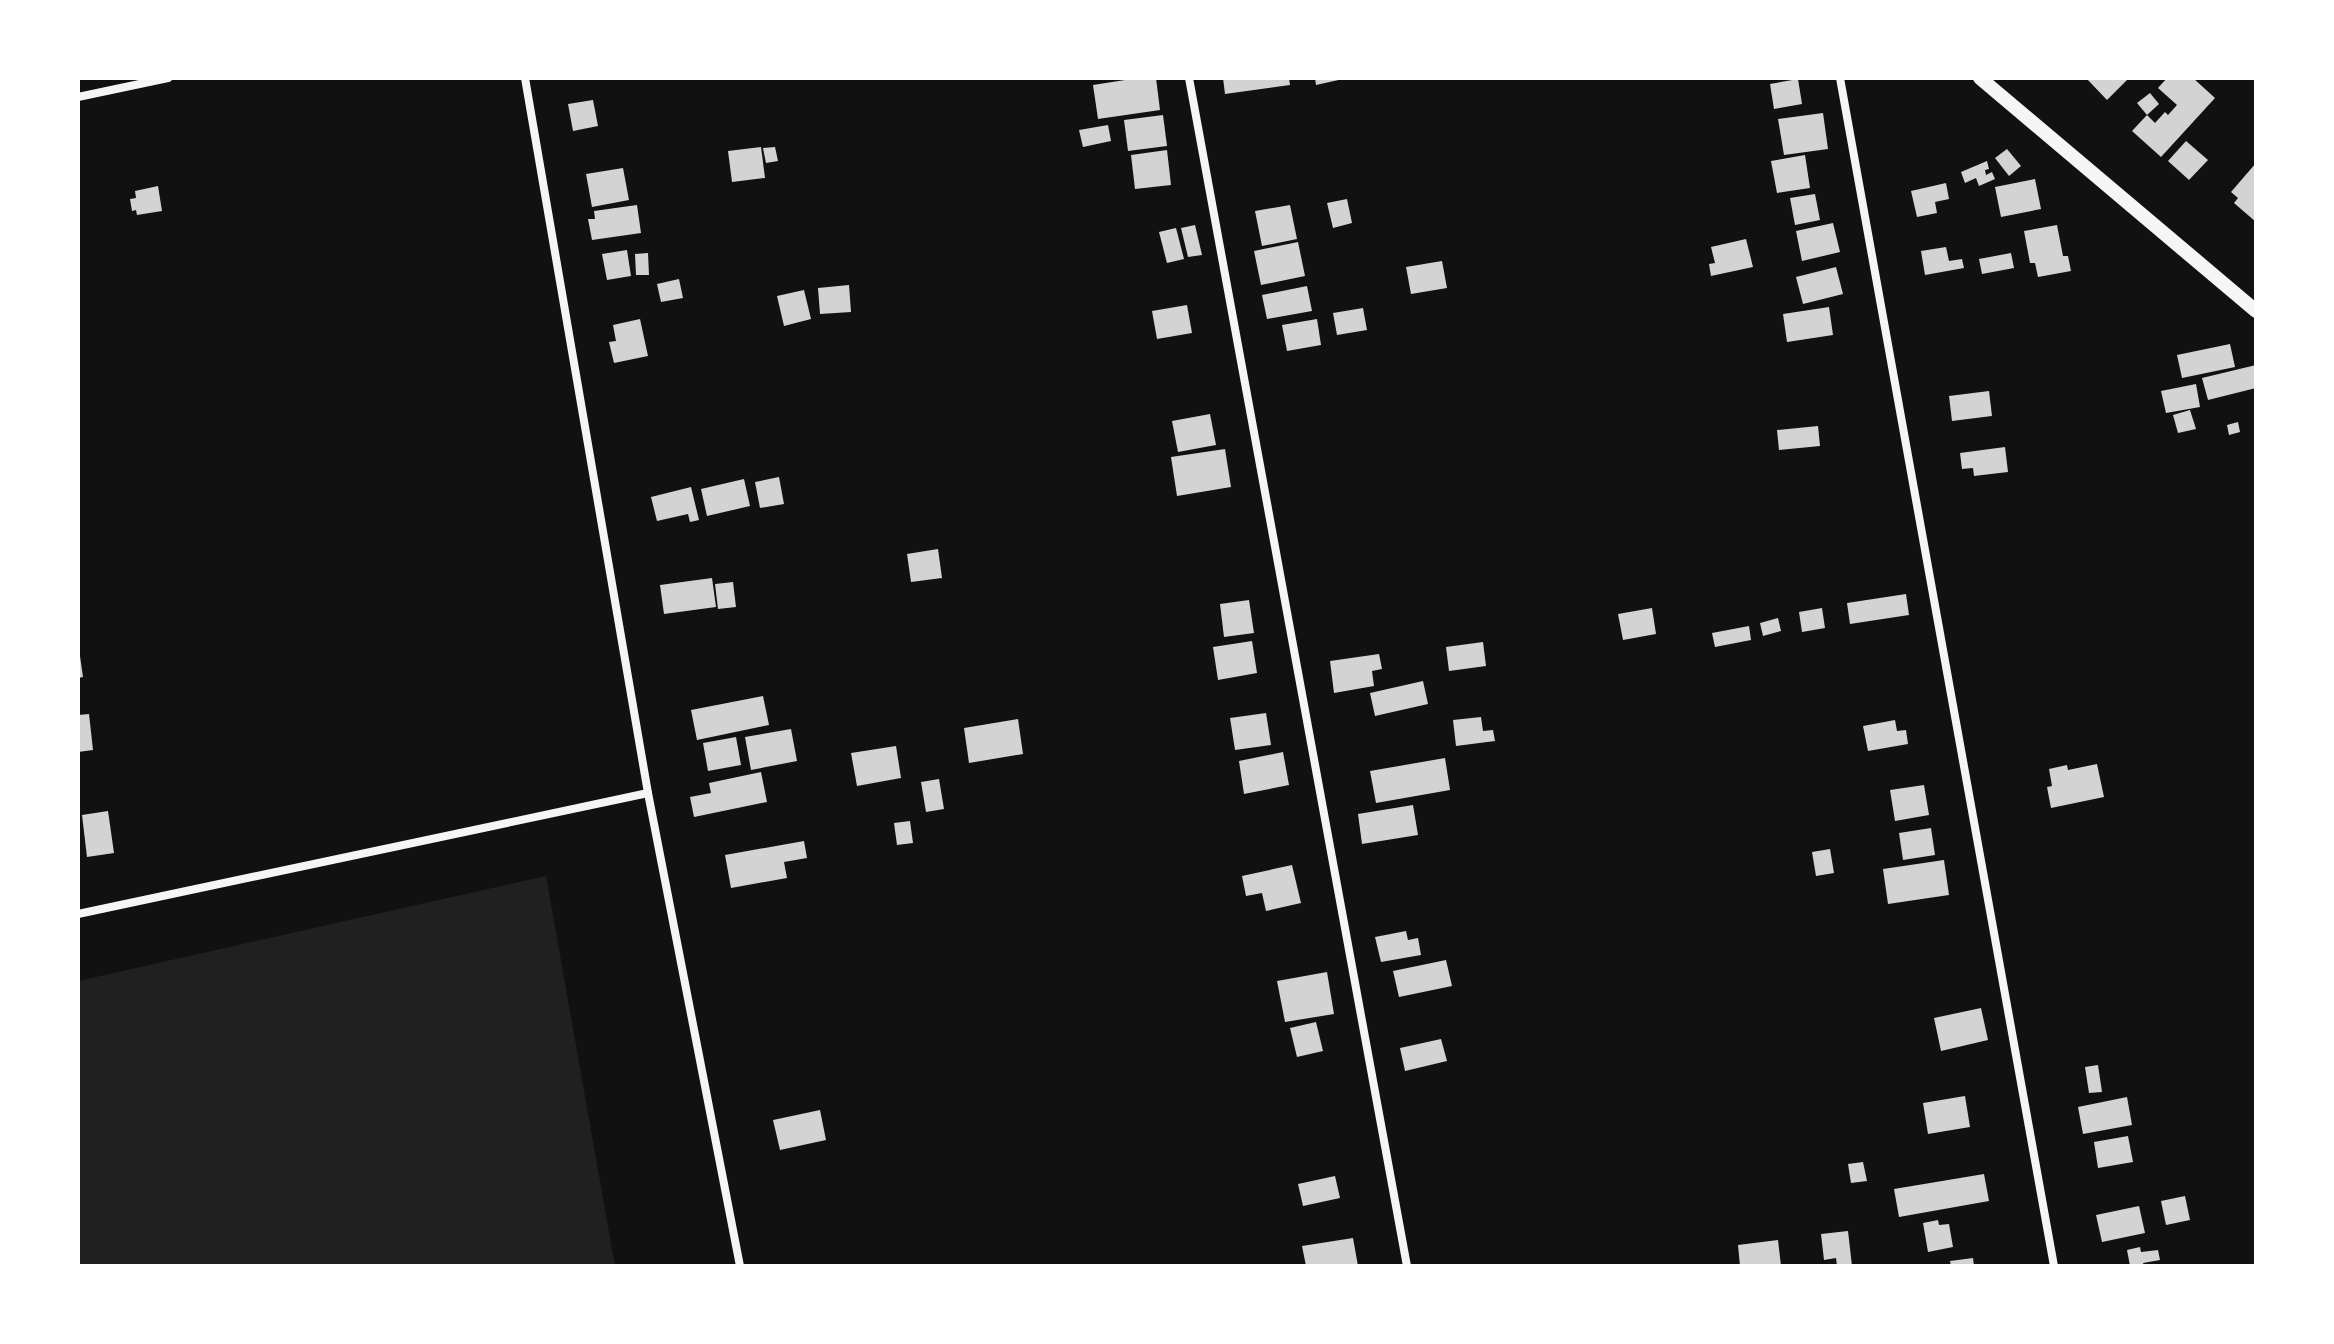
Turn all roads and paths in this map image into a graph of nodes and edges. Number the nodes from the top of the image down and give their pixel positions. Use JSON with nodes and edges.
{"nodes":[{"id":1,"x":168,"y":78,"type":"edge"},
{"id":2,"x":525,"y":78,"type":"edge"},
{"id":3,"x":1189,"y":78,"type":"edge"},
{"id":4,"x":1840,"y":78,"type":"edge"},
{"id":5,"x":1980,"y":78,"type":"edge"},
{"id":6,"x":78,"y":97,"type":"edge"},
{"id":7,"x":2256,"y":311,"type":"edge"},
{"id":8,"x":648,"y":793,"type":"junction"},
{"id":9,"x":78,"y":914,"type":"edge"},
{"id":10,"x":740,"y":1266,"type":"edge"},
{"id":11,"x":1407,"y":1266,"type":"edge"},
{"id":12,"x":2054,"y":1266,"type":"edge"}],
"edges":[{"from":1,"to":6,"type":"street"},
{"from":2,"to":8,"type":"street"},
{"from":3,"to":11,"type":"street"},
{"from":4,"to":12,"type":"street"},
{"from":5,"to":7,"type":"street"},
{"from":8,"to":9,"type":"street"},
{"from":8,"to":10,"type":"street"}]}
